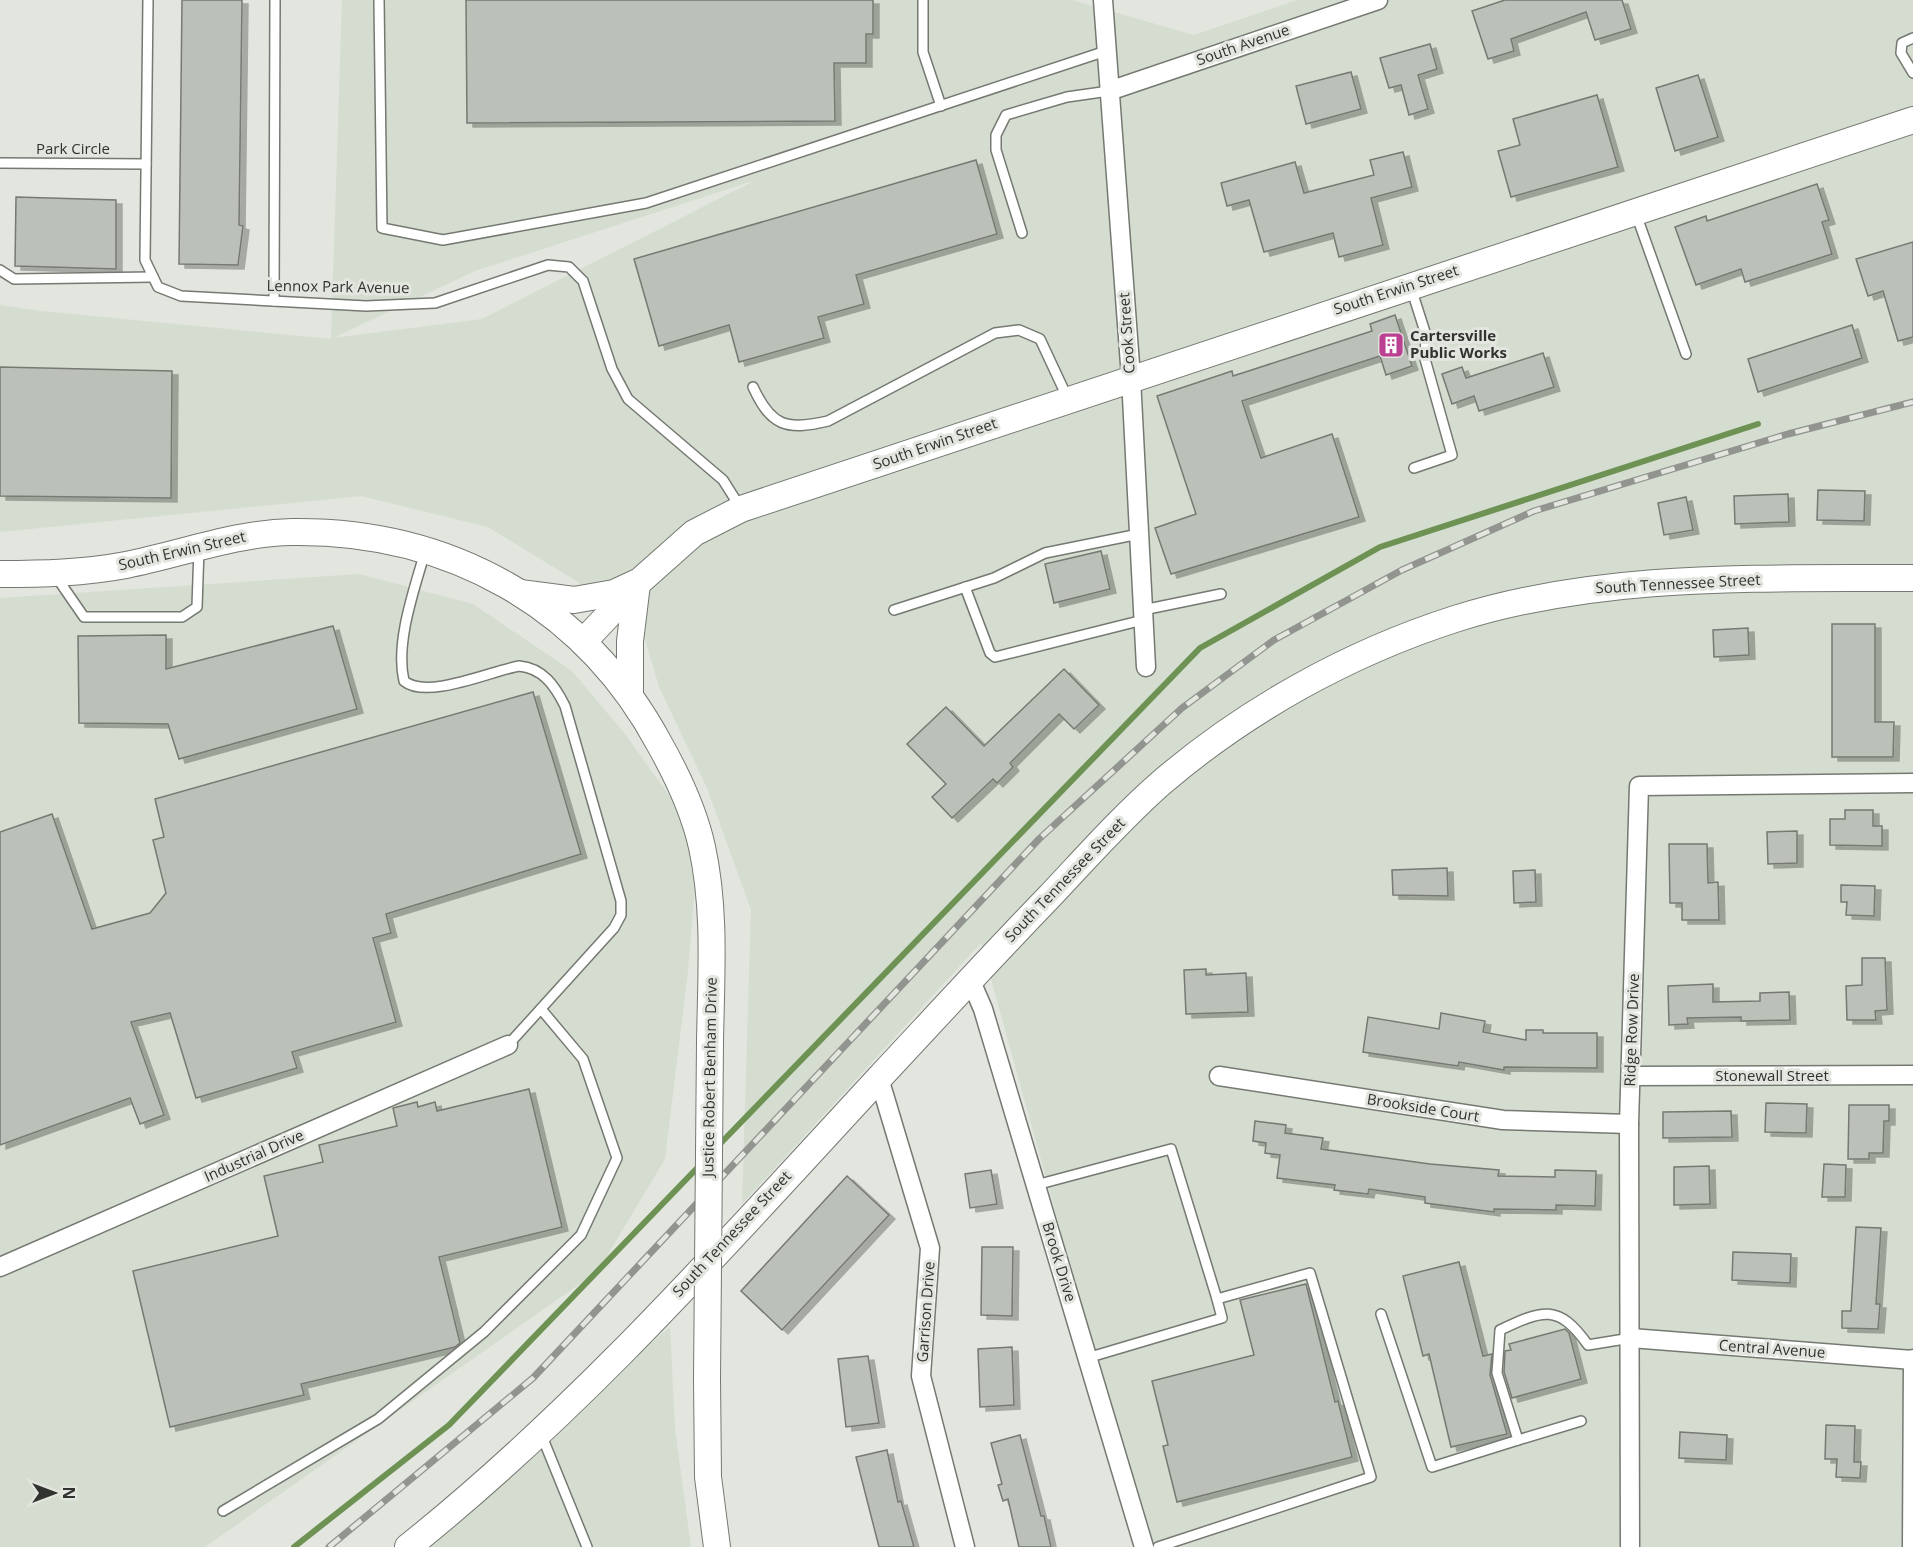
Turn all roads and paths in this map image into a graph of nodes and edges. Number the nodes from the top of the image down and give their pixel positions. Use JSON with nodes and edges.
{"nodes":[{"id":1,"x":148,"y":0,"type":"edge"},
{"id":2,"x":275,"y":0,"type":"edge"},
{"id":3,"x":380,"y":0,"type":"edge"},
{"id":4,"x":923,"y":0,"type":"edge"},
{"id":5,"x":1103,"y":0,"type":"edge"},
{"id":6,"x":1378,"y":0,"type":"edge"},
{"id":7,"x":1913,"y":38,"type":"edge"},
{"id":8,"x":1106,"y":51,"type":"junction"},
{"id":9,"x":1913,"y":73,"type":"edge"},
{"id":10,"x":1109,"y":90,"type":"junction"},
{"id":11,"x":941,"y":106,"type":"junction"},
{"id":12,"x":1913,"y":120,"type":"edge"},
{"id":13,"x":0,"y":163,"type":"edge"},
{"id":14,"x":146,"y":164,"type":"junction"},
{"id":15,"x":1635,"y":212,"type":"junction"},
{"id":16,"x":1022,"y":234,"type":"dead end"},
{"id":17,"x":0,"y":270,"type":"edge"},
{"id":18,"x":153,"y":277,"type":"junction"},
{"id":19,"x":1410,"y":286,"type":"junction"},
{"id":20,"x":274,"y":301,"type":"junction"},
{"id":21,"x":1686,"y":354,"type":"dead end"},
{"id":22,"x":1131,"y":378,"type":"junction"},
{"id":23,"x":753,"y":387,"type":"dead end"},
{"id":24,"x":1068,"y":399,"type":"junction"},
{"id":25,"x":1414,"y":468,"type":"dead end"},
{"id":26,"x":741,"y":509,"type":"junction"},
{"id":27,"x":1139,"y":534,"type":"junction"},
{"id":28,"x":199,"y":546,"type":"junction"},
{"id":29,"x":426,"y":549,"type":"junction"},
{"id":30,"x":54,"y":573,"type":"junction"},
{"id":31,"x":0,"y":574,"type":"edge"},
{"id":32,"x":1913,"y":578,"type":"edge"},
{"id":33,"x":639,"y":583,"type":"junction"},
{"id":34,"x":966,"y":587,"type":"junction"},
{"id":35,"x":520,"y":593,"type":"junction"},
{"id":36,"x":1221,"y":594,"type":"dead end"},
{"id":37,"x":894,"y":610,"type":"dead end"},
{"id":38,"x":1143,"y":615,"type":"junction"},
{"id":39,"x":584,"y":642,"type":"junction"},
{"id":40,"x":1146,"y":667,"type":"dead end"},
{"id":41,"x":630,"y":695,"type":"junction"},
{"id":42,"x":1913,"y":783,"type":"edge"},
{"id":43,"x":970,"y":979,"type":"junction"},
{"id":44,"x":541,"y":1009,"type":"junction"},
{"id":45,"x":508,"y":1045,"type":"joint"},
{"id":46,"x":1913,"y":1075,"type":"edge"},
{"id":47,"x":1219,"y":1076,"type":"dead end"},
{"id":48,"x":1631,"y":1076,"type":"junction"},
{"id":49,"x":879,"y":1078,"type":"junction"},
{"id":50,"x":1629,"y":1124,"type":"junction"},
{"id":51,"x":1036,"y":1185,"type":"junction"},
{"id":52,"x":0,"y":1267,"type":"edge"},
{"id":53,"x":1217,"y":1299,"type":"junction"},
{"id":54,"x":1381,"y":1314,"type":"dead end"},
{"id":55,"x":1631,"y":1338,"type":"junction"},
{"id":56,"x":1087,"y":1358,"type":"junction"},
{"id":57,"x":1913,"y":1359,"type":"edge"},
{"id":58,"x":1581,"y":1420,"type":"dead end"},
{"id":59,"x":540,"y":1432,"type":"junction"},
{"id":60,"x":1518,"y":1440,"type":"junction"},
{"id":61,"x":223,"y":1511,"type":"dead end"},
{"id":62,"x":413,"y":1545,"type":"edge"},
{"id":63,"x":587,"y":1547,"type":"edge"},
{"id":64,"x":717,"y":1547,"type":"edge"},
{"id":65,"x":966,"y":1547,"type":"edge"},
{"id":66,"x":1144,"y":1547,"type":"edge"},
{"id":67,"x":1158,"y":1547,"type":"edge"},
{"id":68,"x":1630,"y":1547,"type":"edge"},
{"id":69,"x":1912,"y":1547,"type":"edge"}],
"edges":[{"from":1,"to":14,"type":"lane"},
{"from":2,"to":20,"type":"lane"},
{"from":3,"to":11,"type":"lane"},
{"from":4,"to":11,"type":"lane"},
{"from":5,"to":8,"type":"street","name":"Cook Street"},
{"from":6,"to":10,"type":"street","name":"South Avenue"},
{"from":7,"to":9,"type":"lane"},
{"from":8,"to":10,"type":"street","name":"Cook Street"},
{"from":8,"to":11,"type":"lane"},
{"from":10,"to":16,"type":"lane"},
{"from":10,"to":22,"type":"street","name":"Cook Street"},
{"from":12,"to":15,"type":"street","name":"South Erwin Street"},
{"from":13,"to":14,"type":"lane","name":"Park Circle"},
{"from":14,"to":18,"type":"lane"},
{"from":15,"to":19,"type":"street","name":"South Erwin Street"},
{"from":15,"to":21,"type":"lane"},
{"from":17,"to":18,"type":"lane"},
{"from":18,"to":20,"type":"lane","name":"Lennox Park Avenue"},
{"from":19,"to":22,"type":"street","name":"South Erwin Street"},
{"from":19,"to":25,"type":"lane"},
{"from":20,"to":26,"type":"lane","name":"Lennox Park Avenue"},
{"from":22,"to":24,"type":"street","name":"South Erwin Street"},
{"from":22,"to":27,"type":"street","name":"Cook Street"},
{"from":23,"to":24,"type":"lane"},
{"from":24,"to":26,"type":"street","name":"South Erwin Street"},
{"from":26,"to":33,"type":"street","name":"South Erwin Street"},
{"from":27,"to":34,"type":"lane"},
{"from":27,"to":38,"type":"street","name":"Cook Street"},
{"from":28,"to":29,"type":"street","name":"South Erwin Street"},
{"from":28,"to":30,"type":"street","name":"South Erwin Street"},
{"from":28,"to":30,"type":"lane"},
{"from":29,"to":35,"type":"street","name":"South Erwin Street"},
{"from":29,"to":44,"type":"lane"},
{"from":30,"to":31,"type":"street","name":"South Erwin Street"},
{"from":32,"to":43,"type":"street","name":"South Tennessee Street"},
{"from":33,"to":35,"type":"street"},
{"from":33,"to":39,"type":"street","name":"South Erwin Street"},
{"from":33,"to":41,"type":"street"},
{"from":34,"to":37,"type":"lane"},
{"from":34,"to":38,"type":"lane"},
{"from":35,"to":39,"type":"street","name":"South Erwin Street"},
{"from":36,"to":38,"type":"lane"},
{"from":38,"to":40,"type":"street","name":"Cook Street"},
{"from":39,"to":41,"type":"street","name":"Justice Robert Benham Drive"},
{"from":41,"to":64,"type":"street","name":"Justice Robert Benham Drive","bridge":true},
{"from":42,"to":48,"type":"street","name":"Ridge Row Drive"},
{"from":43,"to":49,"type":"street","name":"South Tennessee Street"},
{"from":43,"to":51,"type":"street","name":"Brook Drive"},
{"from":44,"to":45,"type":"lane"},
{"from":44,"to":61,"type":"lane"},
{"from":45,"to":52,"type":"street","name":"Industrial Drive"},
{"from":46,"to":48,"type":"street","name":"Stonewall Street"},
{"from":47,"to":50,"type":"street","name":"Brookside Court"},
{"from":48,"to":50,"type":"street","name":"Ridge Row Drive"},
{"from":49,"to":59,"type":"street","name":"South Tennessee Street"},
{"from":49,"to":65,"type":"street","name":"Garrison Drive"},
{"from":50,"to":55,"type":"street","name":"Ridge Row Drive"},
{"from":51,"to":53,"type":"lane"},
{"from":51,"to":56,"type":"street","name":"Brook Drive"},
{"from":53,"to":56,"type":"lane"},
{"from":53,"to":67,"type":"lane"},
{"from":54,"to":60,"type":"lane"},
{"from":55,"to":57,"type":"street","name":"Central Avenue"},
{"from":55,"to":60,"type":"lane"},
{"from":55,"to":68,"type":"street","name":"Ridge Row Drive"},
{"from":56,"to":66,"type":"street","name":"Brook Drive"},
{"from":57,"to":69,"type":"street"},
{"from":58,"to":60,"type":"lane"},
{"from":59,"to":62,"type":"street","name":"South Tennessee Street"},
{"from":59,"to":63,"type":"lane"}]}
